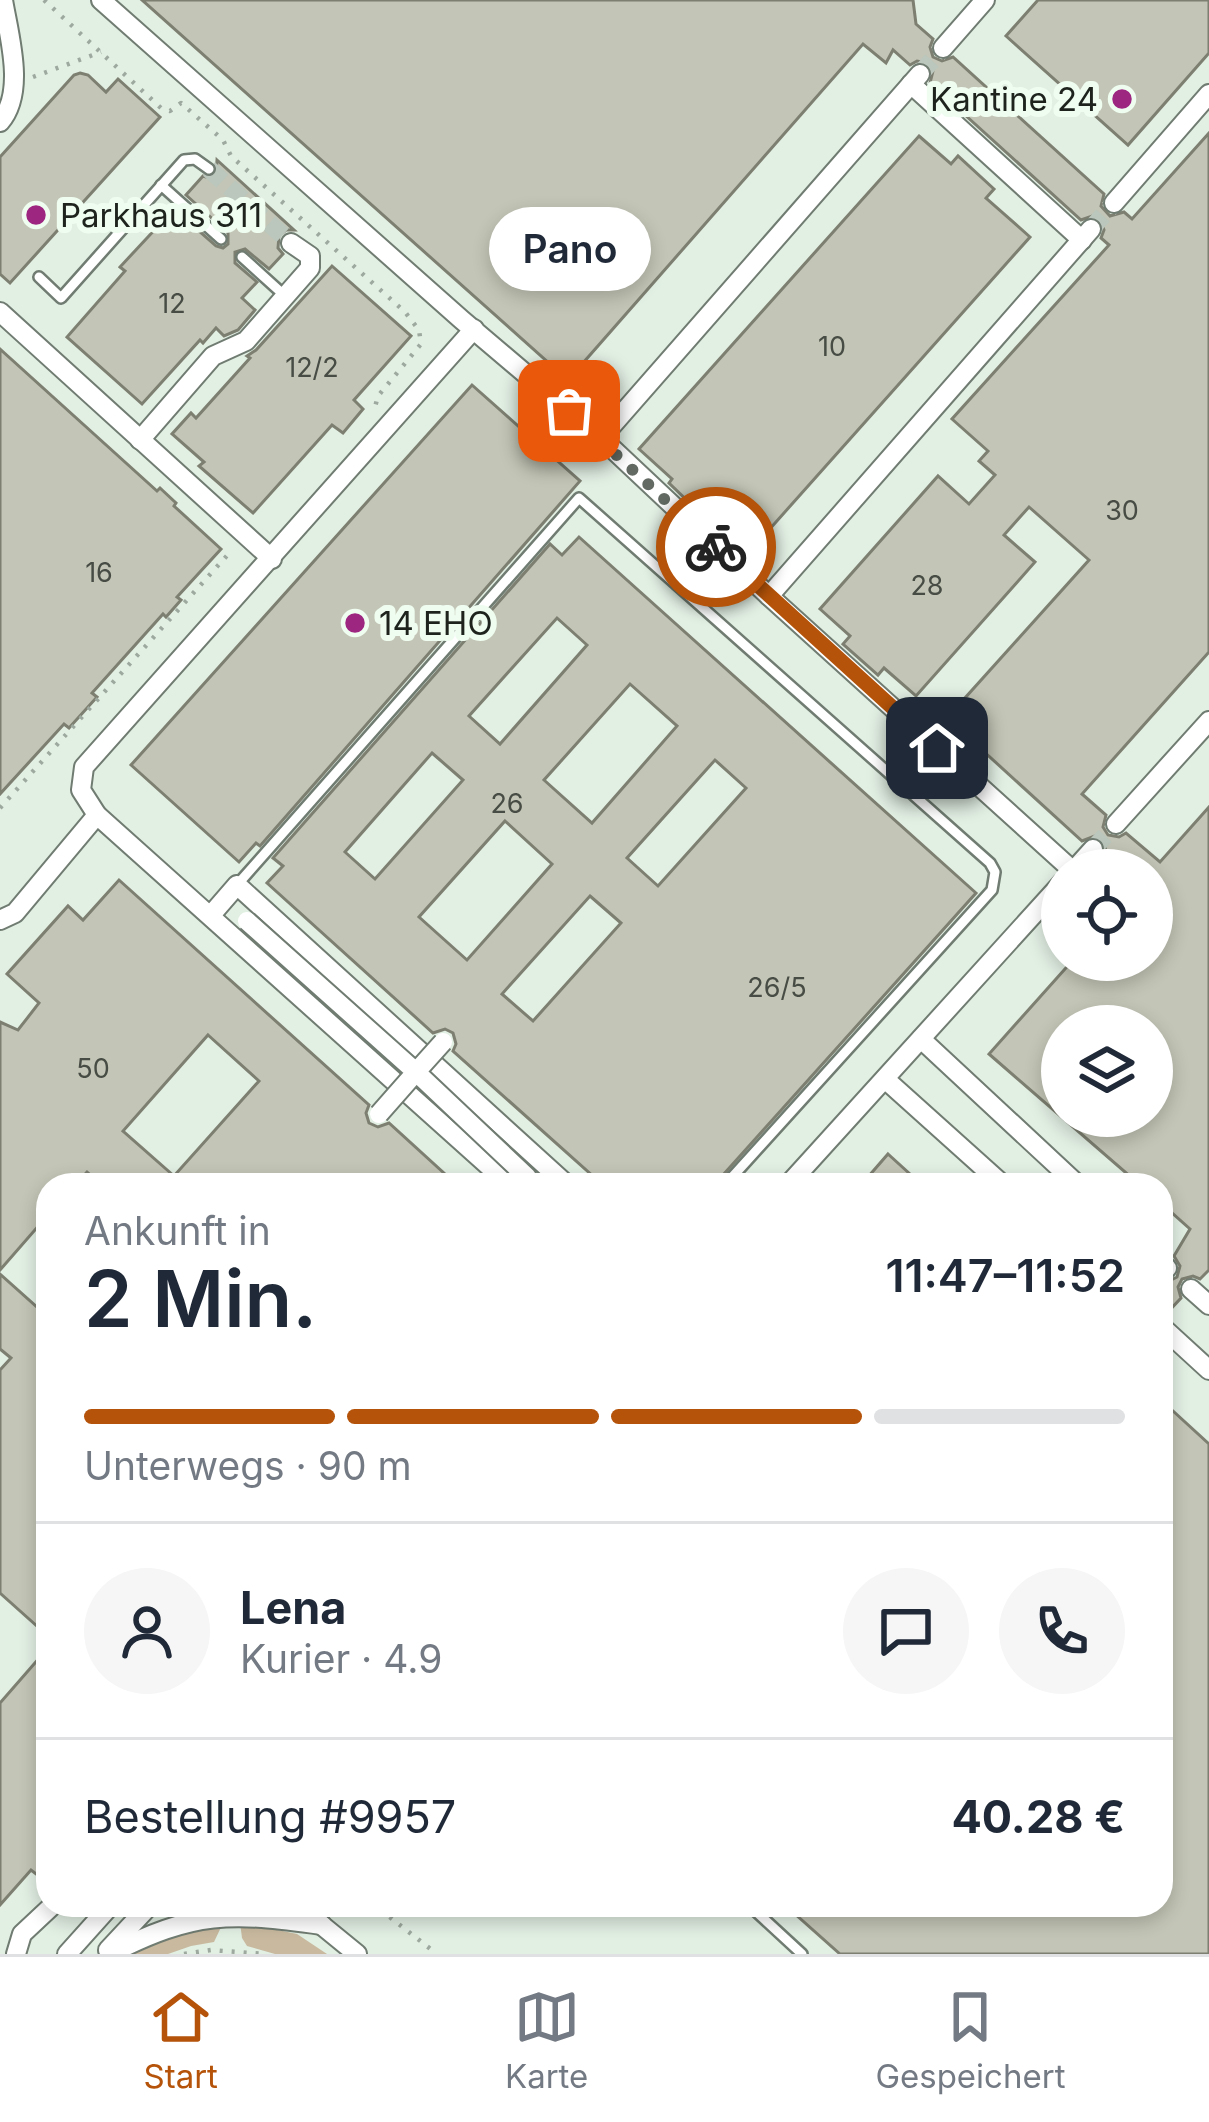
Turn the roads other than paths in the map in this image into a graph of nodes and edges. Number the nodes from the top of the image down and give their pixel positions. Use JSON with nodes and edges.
{"nodes":[{"id":1,"x":4,"y":0,"type":"edge"},
{"id":2,"x":101,"y":0,"type":"edge"},
{"id":3,"x":986,"y":0,"type":"edge"},
{"id":4,"x":943,"y":48,"type":"tunnel mouth"},
{"id":5,"x":1209,"y":94,"type":"edge"},
{"id":6,"x":0,"y":122,"type":"edge"},
{"id":7,"x":209,"y":169,"type":"dead end"},
{"id":8,"x":161,"y":185,"type":"junction"},
{"id":9,"x":1114,"y":203,"type":"tunnel mouth"},
{"id":10,"x":220,"y":239,"type":"dead end"},
{"id":11,"x":292,"y":243,"type":"dead end"},
{"id":12,"x":242,"y":257,"type":"dead end"},
{"id":13,"x":39,"y":278,"type":"dead end"},
{"id":14,"x":284,"y":296,"type":"junction"},
{"id":15,"x":0,"y":312,"type":"edge"},
{"id":16,"x":474,"y":329,"type":"junction"},
{"id":17,"x":601,"y":439,"type":"junction"},
{"id":18,"x":140,"y":440,"type":"junction"},
{"id":19,"x":272,"y":560,"type":"junction"},
{"id":20,"x":769,"y":596,"type":"junction"},
{"id":21,"x":1209,"y":722,"type":"edge"},
{"id":22,"x":98,"y":815,"type":"junction"},
{"id":23,"x":1116,"y":824,"type":"tunnel mouth"},
{"id":24,"x":1050,"y":849,"type":"edge"},
{"id":25,"x":224,"y":900,"type":"junction"},
{"id":26,"x":1041,"y":907,"type":"edge"},
{"id":27,"x":0,"y":920,"type":"edge"},
{"id":28,"x":920,"y":1040,"type":"junction"},
{"id":29,"x":443,"y":1042,"type":"dead end"},
{"id":30,"x":416,"y":1072,"type":"junction"},
{"id":31,"x":885,"y":1079,"type":"junction"},
{"id":32,"x":379,"y":1114,"type":"dead end"},
{"id":33,"x":498,"y":1173,"type":"edge"},
{"id":34,"x":523,"y":1173,"type":"edge"},
{"id":35,"x":553,"y":1173,"type":"edge"},
{"id":36,"x":735,"y":1173,"type":"edge"},
{"id":37,"x":799,"y":1173,"type":"edge"},
{"id":38,"x":990,"y":1173,"type":"edge"},
{"id":39,"x":1065,"y":1173,"type":"edge"},
{"id":40,"x":1191,"y":1289,"type":"dead end"},
{"id":41,"x":1209,"y":1305,"type":"edge"},
{"id":42,"x":1173,"y":1337,"type":"edge"},
{"id":43,"x":1209,"y":1370,"type":"edge"},
{"id":44,"x":40,"y":1917,"type":"edge"},
{"id":45,"x":100,"y":1917,"type":"edge"},
{"id":46,"x":139,"y":1917,"type":"edge"},
{"id":47,"x":312,"y":1917,"type":"edge"},
{"id":48,"x":761,"y":1917,"type":"edge"},
{"id":49,"x":322,"y":1925,"type":"junction"},
{"id":50,"x":0,"y":1944,"type":"edge"},
{"id":51,"x":6,"y":1954,"type":"edge"},
{"id":52,"x":16,"y":1954,"type":"edge"},
{"id":53,"x":67,"y":1954,"type":"edge"},
{"id":54,"x":107,"y":1954,"type":"edge"},
{"id":55,"x":357,"y":1954,"type":"edge"},
{"id":56,"x":802,"y":1954,"type":"edge"}],
"edges":[{"from":1,"to":6,"type":"street"},
{"from":2,"to":16,"type":"street"},
{"from":3,"to":4,"type":"street"},
{"from":5,"to":9,"type":"street"},
{"from":7,"to":8,"type":"lane"},
{"from":8,"to":10,"type":"lane"},
{"from":8,"to":13,"type":"lane"},
{"from":11,"to":14,"type":"street"},
{"from":12,"to":14,"type":"lane"},
{"from":14,"to":18,"type":"street"},
{"from":15,"to":18,"type":"street"},
{"from":16,"to":17,"type":"street"},
{"from":16,"to":19,"type":"street"},
{"from":17,"to":20,"type":"street"},
{"from":17,"to":20,"type":"street"},
{"from":18,"to":19,"type":"street"},
{"from":19,"to":22,"type":"street"},
{"from":20,"to":24,"type":"street"},
{"from":21,"to":23,"type":"street"},
{"from":22,"to":25,"type":"street"},
{"from":22,"to":27,"type":"street"},
{"from":25,"to":30,"type":"street","bridge":true},
{"from":25,"to":33,"type":"street"},
{"from":25,"to":35,"type":"street"},
{"from":25,"to":36,"type":"lane"},
{"from":26,"to":28,"type":"street"},
{"from":28,"to":31,"type":"street"},
{"from":28,"to":39,"type":"street"},
{"from":29,"to":30,"type":"street","bridge":true},
{"from":30,"to":32,"type":"street","bridge":true},
{"from":30,"to":34,"type":"street","bridge":true},
{"from":31,"to":37,"type":"street"},
{"from":31,"to":38,"type":"street"},
{"from":40,"to":41,"type":"street"},
{"from":42,"to":43,"type":"street"},
{"from":44,"to":52,"type":"street"},
{"from":45,"to":53,"type":"street"},
{"from":46,"to":54,"type":"street"},
{"from":47,"to":49,"type":"street"},
{"from":48,"to":56,"type":"lane"},
{"from":49,"to":54,"type":"street"},
{"from":49,"to":55,"type":"street"},
{"from":50,"to":51,"type":"street"}]}
